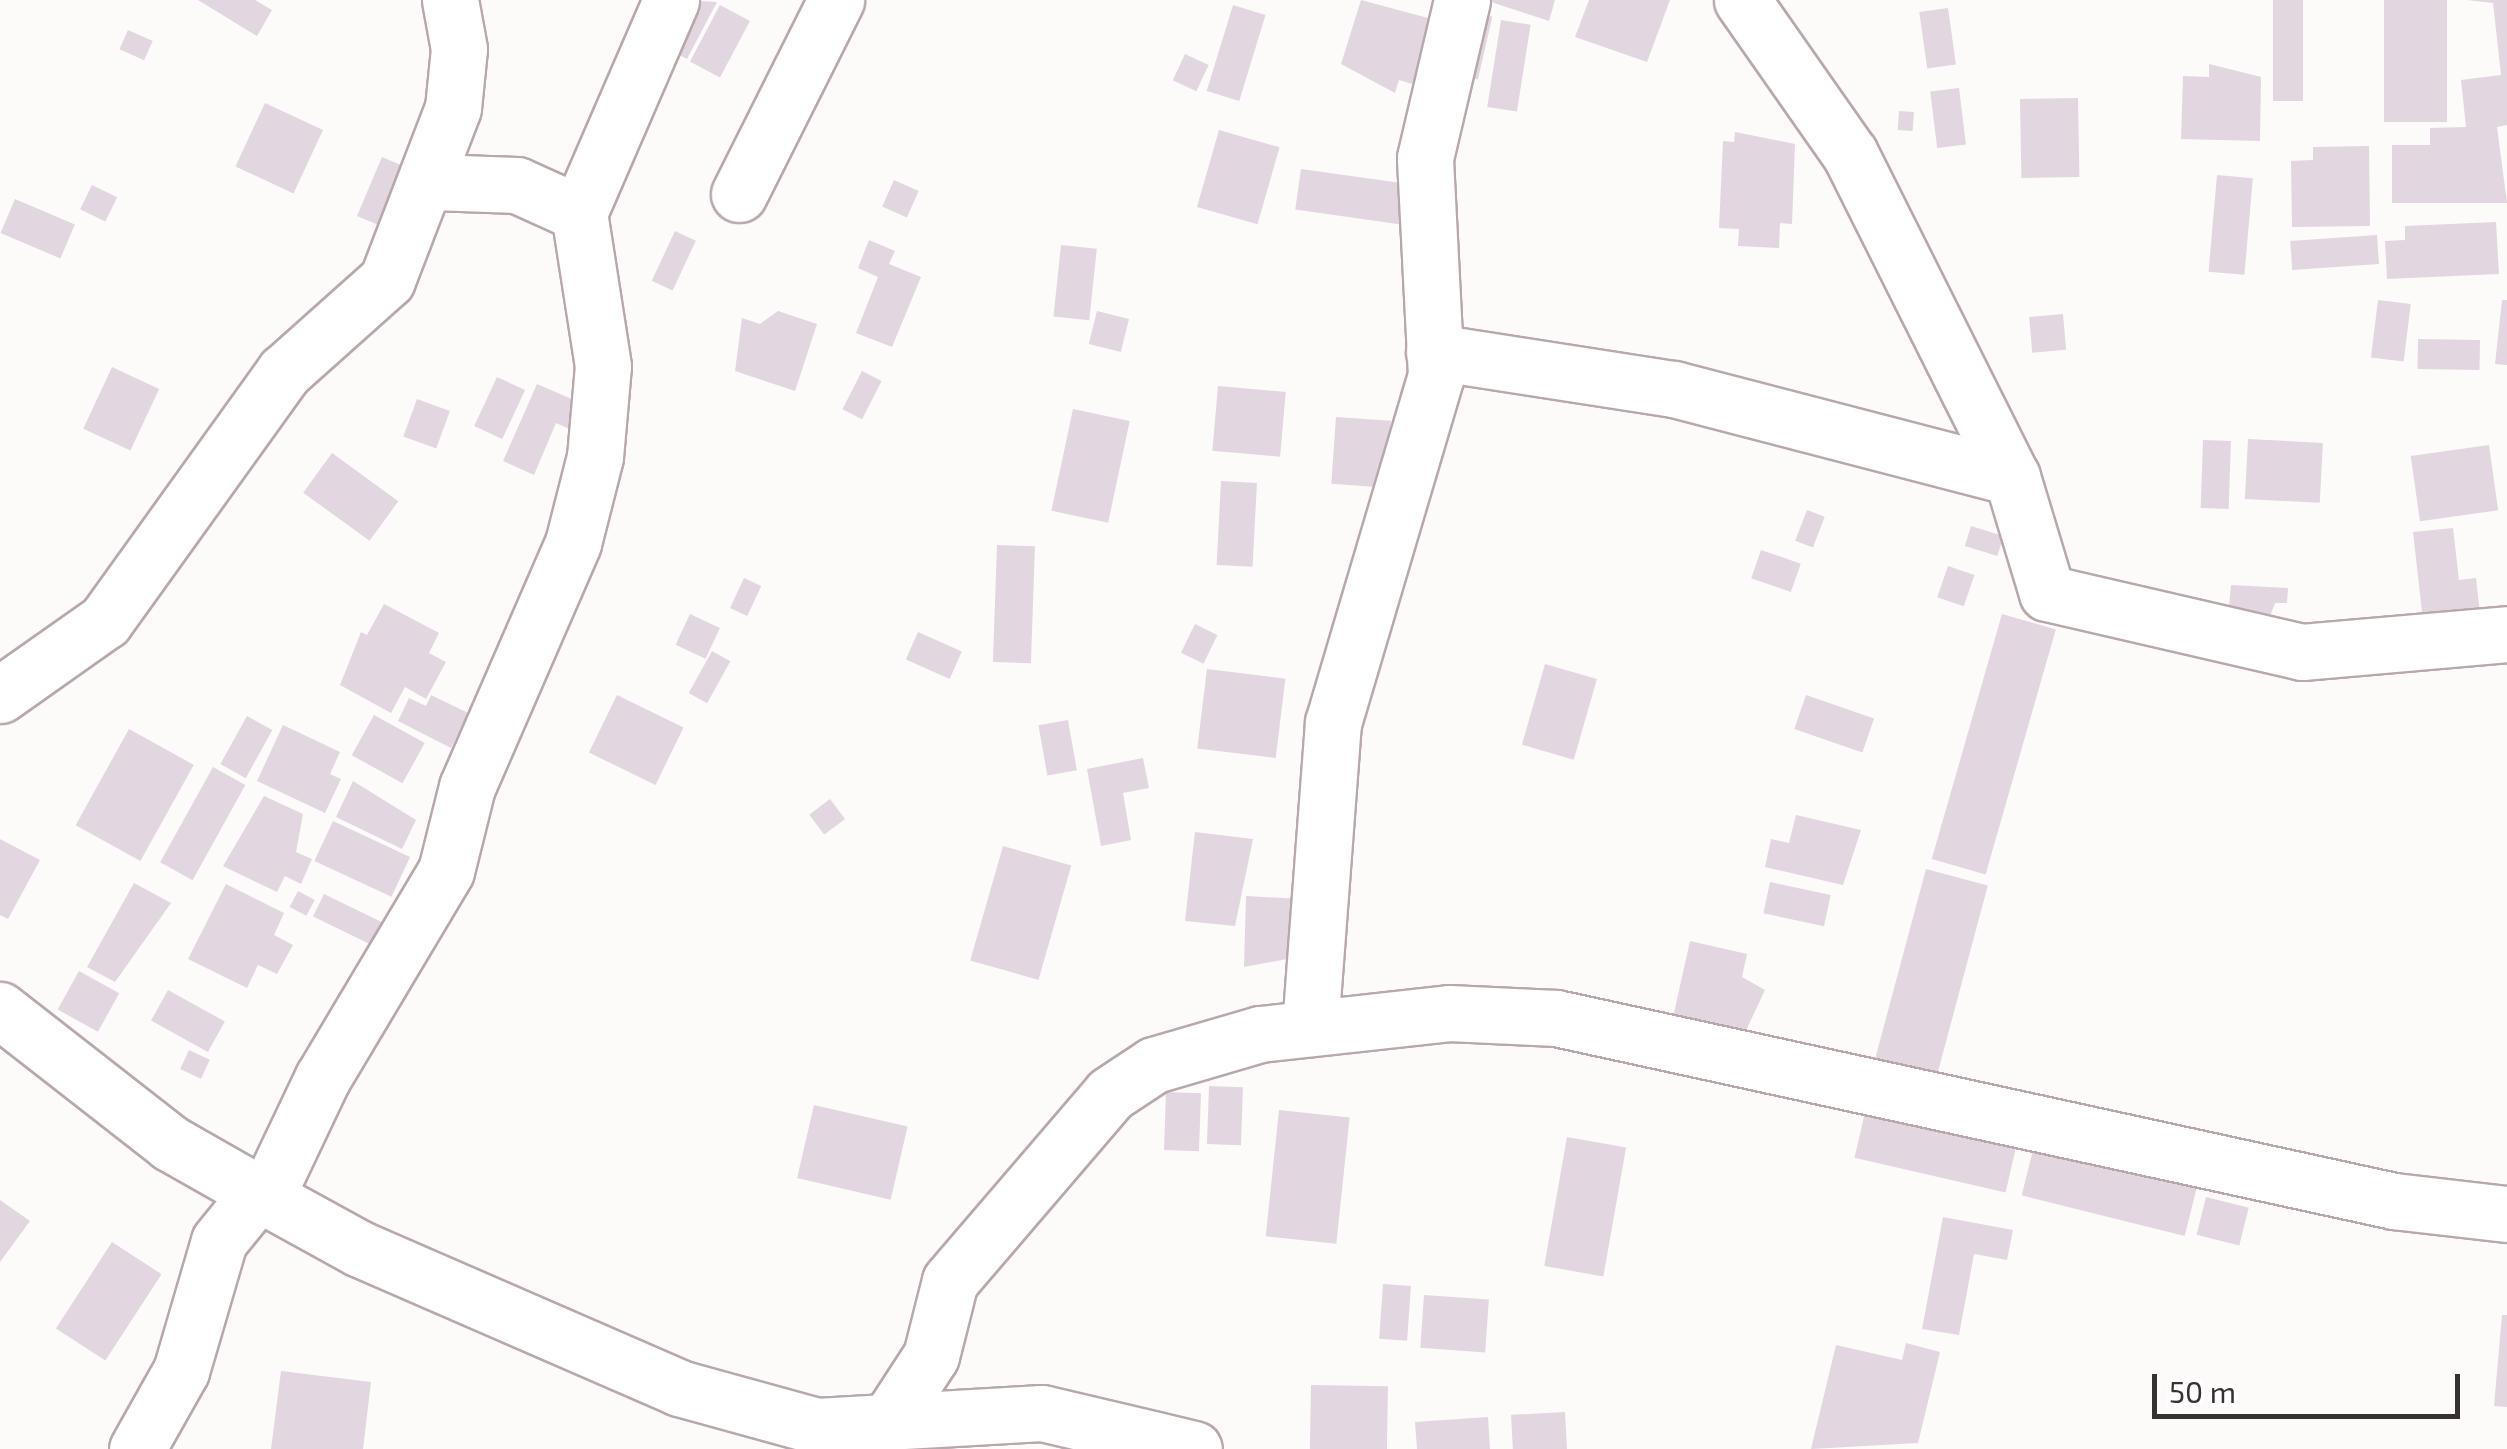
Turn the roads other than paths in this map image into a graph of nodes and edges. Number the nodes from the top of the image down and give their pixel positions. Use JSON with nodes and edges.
{"nodes":[{"id":1,"x":450,"y":0,"type":"edge"},
{"id":2,"x":670,"y":0,"type":"edge"},
{"id":3,"x":836,"y":0,"type":"edge"},
{"id":4,"x":1462,"y":0,"type":"edge"},
{"id":5,"x":1742,"y":0,"type":"edge"},
{"id":6,"x":432,"y":182,"type":"junction"},
{"id":7,"x":738,"y":194,"type":"dead end"},
{"id":8,"x":579,"y":213,"type":"junction"},
{"id":9,"x":1434,"y":352,"type":"junction"},
{"id":10,"x":2012,"y":477,"type":"junction"},
{"id":11,"x":2507,"y":634,"type":"edge"},
{"id":12,"x":0,"y":695,"type":"edge"},
{"id":13,"x":0,"y":1010,"type":"edge"},
{"id":14,"x":1310,"y":1028,"type":"junction"},
{"id":15,"x":202,"y":1160,"type":"junction"},
{"id":16,"x":262,"y":1195,"type":"junction"},
{"id":17,"x":2507,"y":1214,"type":"edge"},
{"id":18,"x":218,"y":1241,"type":"junction"},
{"id":19,"x":886,"y":1426,"type":"junction"},
{"id":20,"x":137,"y":1449,"type":"edge"},
{"id":21,"x":1194,"y":1449,"type":"edge"}],
"edges":[{"from":1,"to":6,"type":"street"},
{"from":2,"to":8,"type":"street"},
{"from":3,"to":7,"type":"street"},
{"from":4,"to":9,"type":"street"},
{"from":5,"to":10,"type":"street"},
{"from":6,"to":8,"type":"street"},
{"from":6,"to":12,"type":"street"},
{"from":8,"to":16,"type":"street"},
{"from":9,"to":10,"type":"street"},
{"from":9,"to":14,"type":"street"},
{"from":10,"to":11,"type":"street"},
{"from":13,"to":15,"type":"street"},
{"from":14,"to":17,"type":"street"},
{"from":14,"to":19,"type":"street"},
{"from":15,"to":16,"type":"street"},
{"from":15,"to":18,"type":"street"},
{"from":16,"to":18,"type":"street"},
{"from":16,"to":19,"type":"street"},
{"from":18,"to":20,"type":"street"},
{"from":19,"to":21,"type":"street"}]}
